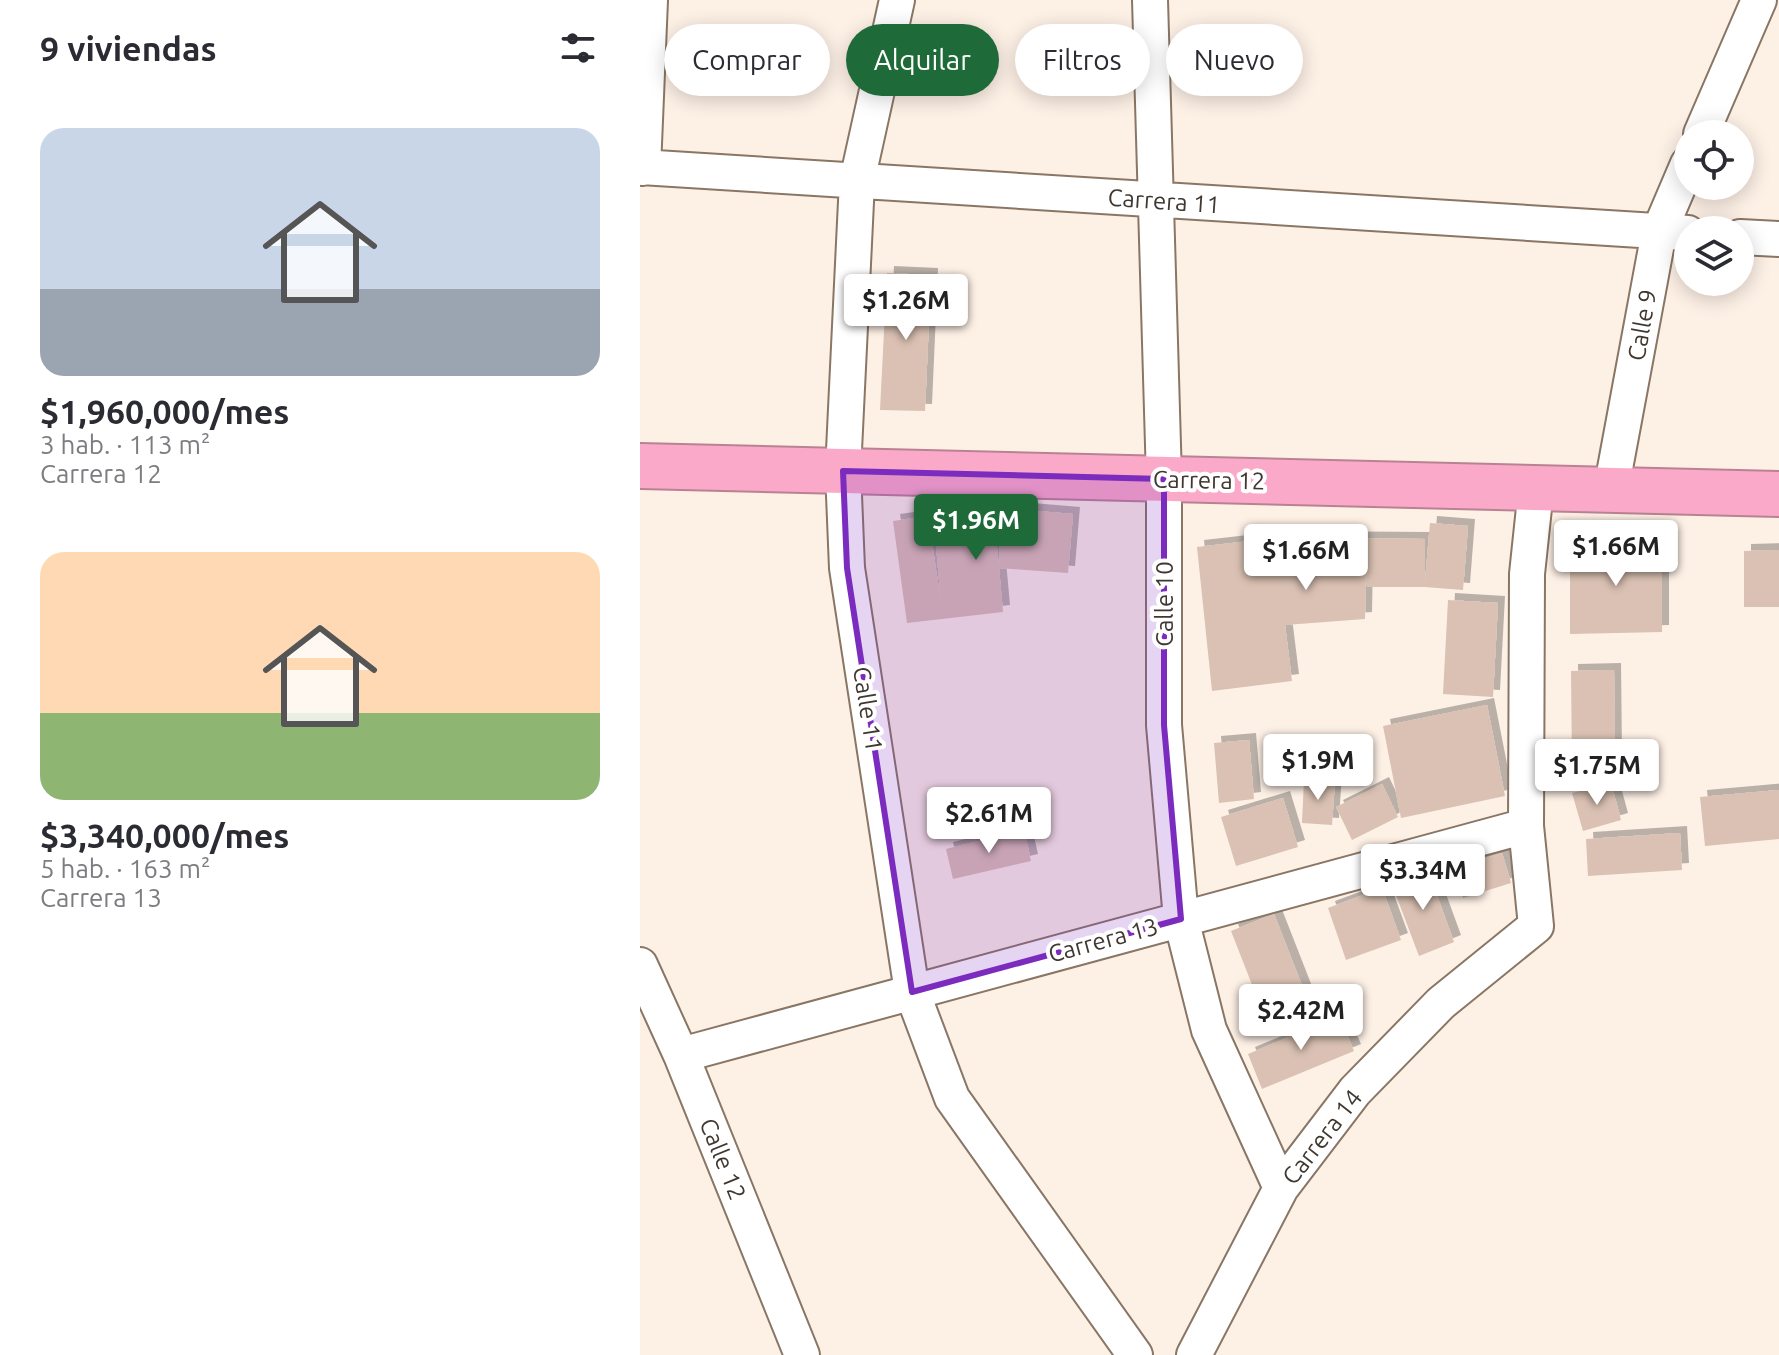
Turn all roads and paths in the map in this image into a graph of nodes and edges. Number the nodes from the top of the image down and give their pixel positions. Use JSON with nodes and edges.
{"nodes":[{"id":1,"x":650,"y":0,"type":"edge"},
{"id":2,"x":897,"y":0,"type":"edge"},
{"id":3,"x":1150,"y":0,"type":"edge"},
{"id":4,"x":1759,"y":0,"type":"edge"},
{"id":5,"x":1707,"y":120,"type":"edge"},
{"id":6,"x":641,"y":168,"type":"edge"},
{"id":7,"x":857,"y":181,"type":"junction"},
{"id":8,"x":1156,"y":200,"type":"junction"},
{"id":9,"x":1680,"y":200,"type":"edge"},
{"id":10,"x":1673,"y":232,"type":"edge"},
{"id":11,"x":1754,"y":238,"type":"edge"},
{"id":12,"x":1779,"y":239,"type":"edge"},
{"id":13,"x":640,"y":466,"type":"edge"},
{"id":14,"x":843,"y":471,"type":"junction"},
{"id":15,"x":1164,"y":479,"type":"junction"},
{"id":16,"x":1536,"y":489,"type":"junction"},
{"id":17,"x":1611,"y":490,"type":"junction"},
{"id":18,"x":1779,"y":494,"type":"edge"},
{"id":19,"x":1526,"y":826,"type":"junction"},
{"id":20,"x":1181,"y":919,"type":"junction"},
{"id":21,"x":640,"y":965,"type":"edge"},
{"id":22,"x":912,"y":992,"type":"junction"},
{"id":23,"x":681,"y":1055,"type":"junction"},
{"id":24,"x":1281,"y":1188,"type":"junction"},
{"id":25,"x":802,"y":1355,"type":"edge"},
{"id":26,"x":1135,"y":1355,"type":"edge"},
{"id":27,"x":1194,"y":1355,"type":"edge"}],
"edges":[{"from":1,"to":6,"type":"street"},
{"from":2,"to":7,"type":"street","name":"Calle 11"},
{"from":3,"to":8,"type":"street","name":"Calle 10"},
{"from":4,"to":5,"type":"street"},
{"from":6,"to":7,"type":"street","name":"Carrera 11"},
{"from":7,"to":8,"type":"street","name":"Carrera 11"},
{"from":7,"to":14,"type":"street","name":"Calle 11"},
{"from":8,"to":10,"type":"street","name":"Carrera 11"},
{"from":8,"to":15,"type":"street","name":"Calle 10"},
{"from":9,"to":10,"type":"street","name":"Calle 9"},
{"from":10,"to":17,"type":"street","name":"Calle 9"},
{"from":11,"to":12,"type":"street"},
{"from":13,"to":14,"type":"highway","name":"Carrera 12"},
{"from":14,"to":15,"type":"highway","name":"Carrera 12"},
{"from":14,"to":22,"type":"street","name":"Calle 11"},
{"from":15,"to":16,"type":"highway","name":"Carrera 12"},
{"from":15,"to":20,"type":"street","name":"Calle 10"},
{"from":16,"to":17,"type":"highway","name":"Carrera 12"},
{"from":16,"to":19,"type":"street"},
{"from":17,"to":18,"type":"highway","name":"Carrera 12"},
{"from":19,"to":20,"type":"street","name":"Carrera 13"},
{"from":19,"to":24,"type":"street","name":"Carrera 14"},
{"from":20,"to":22,"type":"street","name":"Carrera 13"},
{"from":20,"to":24,"type":"street","name":"Calle 10"},
{"from":21,"to":23,"type":"street","name":"Calle 12"},
{"from":22,"to":23,"type":"street","name":"Carrera 13"},
{"from":22,"to":26,"type":"street","name":"Calle 11"},
{"from":23,"to":25,"type":"street","name":"Calle 12"},
{"from":24,"to":27,"type":"street","name":"Carrera 14"}]}
